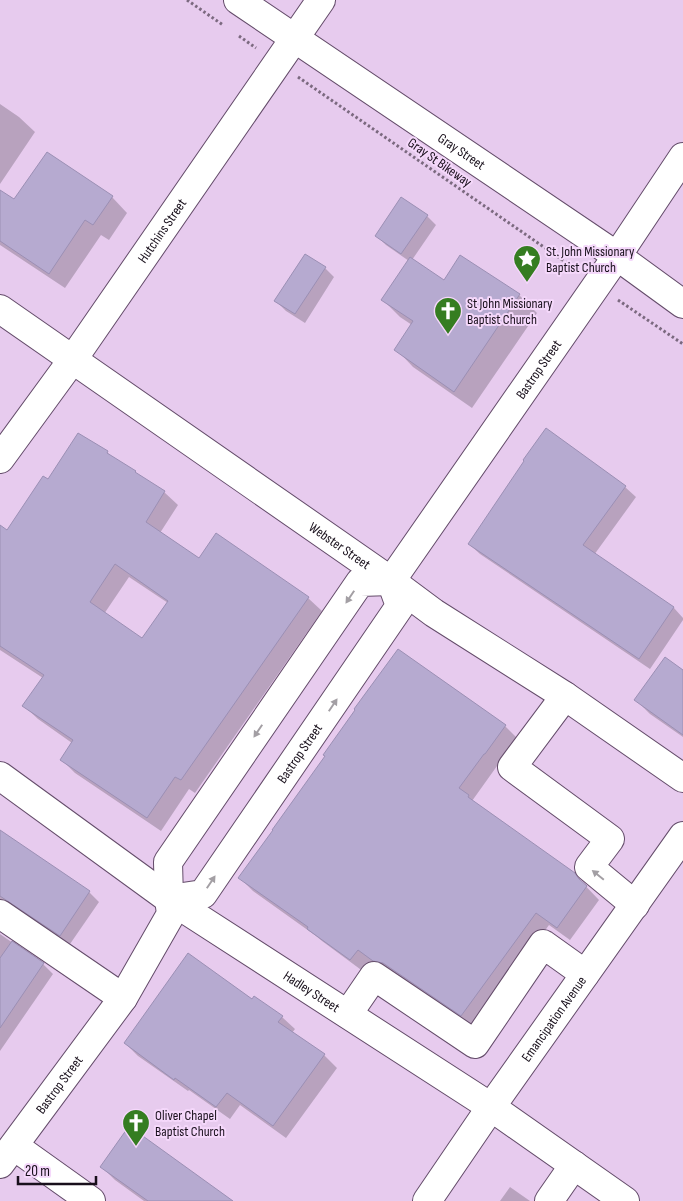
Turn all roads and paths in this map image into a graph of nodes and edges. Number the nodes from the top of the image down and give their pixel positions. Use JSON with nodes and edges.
{"nodes":[{"id":1,"x":187,"y":0,"type":"edge"},
{"id":2,"x":238,"y":0,"type":"edge"},
{"id":3,"x":321,"y":0,"type":"edge"},
{"id":4,"x":224,"y":26,"type":"dead end"},
{"id":5,"x":232,"y":31,"type":"dead end"},
{"id":6,"x":239,"y":36,"type":"dead end"},
{"id":7,"x":295,"y":38,"type":"junction"},
{"id":8,"x":306,"y":83,"type":"dead end"},
{"id":9,"x":683,"y":157,"type":"edge"},
{"id":10,"x":675,"y":187,"type":"edge"},
{"id":11,"x":617,"y":256,"type":"junction"},
{"id":12,"x":561,"y":259,"type":"dead end"},
{"id":13,"x":615,"y":298,"type":"dead end"},
{"id":14,"x":683,"y":304,"type":"edge"},
{"id":15,"x":0,"y":309,"type":"edge"},
{"id":16,"x":683,"y":344,"type":"edge"},
{"id":17,"x":73,"y":359,"type":"junction"},
{"id":18,"x":0,"y":459,"type":"edge"},
{"id":19,"x":391,"y":581,"type":"junction"},
{"id":20,"x":565,"y":696,"type":"junction"},
{"id":21,"x":0,"y":776,"type":"edge"},
{"id":22,"x":683,"y":778,"type":"edge"},
{"id":23,"x":683,"y":836,"type":"edge"},
{"id":24,"x":169,"y":899,"type":"junction"},
{"id":25,"x":635,"y":905,"type":"junction"},
{"id":26,"x":0,"y":914,"type":"edge"},
{"id":27,"x":585,"y":974,"type":"junction"},
{"id":28,"x":123,"y":998,"type":"junction"},
{"id":29,"x":348,"y":1014,"type":"junction"},
{"id":30,"x":491,"y":1107,"type":"junction"},
{"id":31,"x":3,"y":1145,"type":"edge"},
{"id":32,"x":574,"y":1165,"type":"junction"},
{"id":33,"x":92,"y":1201,"type":"edge"},
{"id":34,"x":427,"y":1201,"type":"edge"},
{"id":35,"x":550,"y":1201,"type":"edge"},
{"id":36,"x":625,"y":1201,"type":"edge"}],
"edges":[{"from":1,"to":4,"type":"path"},
{"from":2,"to":7,"type":"street","name":"Gray Street"},
{"from":3,"to":7,"type":"street","name":"Hutchins Street"},
{"from":5,"to":6,"type":"path"},
{"from":7,"to":11,"type":"street","name":"Gray Street"},
{"from":7,"to":17,"type":"street","name":"Hutchins Street"},
{"from":8,"to":12,"type":"path","name":"Gray St Bikeway"},
{"from":9,"to":10,"type":"street","name":"Bastrop Street"},
{"from":10,"to":11,"type":"street","name":"Bastrop Street"},
{"from":11,"to":14,"type":"street","name":"Gray Street"},
{"from":11,"to":19,"type":"street","name":"Bastrop Street"},
{"from":13,"to":16,"type":"path"},
{"from":15,"to":17,"type":"street","name":"Webster Street"},
{"from":17,"to":18,"type":"street","name":"Hutchins Street"},
{"from":17,"to":19,"type":"street","name":"Webster Street"},
{"from":19,"to":20,"type":"street","name":"Webster Street"},
{"from":19,"to":24,"type":"street","name":"Bastrop Street","one_way":true},
{"from":24,"to":19,"type":"street","name":"Bastrop Street","one_way":true},
{"from":20,"to":22,"type":"street","name":"Webster Street"},
{"from":25,"to":20,"type":"street","one_way":true},
{"from":21,"to":24,"type":"street","name":"Hadley Street"},
{"from":23,"to":25,"type":"street","name":"Emancipation Avenue"},
{"from":24,"to":28,"type":"street","name":"Bastrop Street"},
{"from":24,"to":29,"type":"street","name":"Hadley Street"},
{"from":25,"to":27,"type":"street","name":"Emancipation Avenue"},
{"from":26,"to":28,"type":"street"},
{"from":27,"to":29,"type":"street"},
{"from":27,"to":30,"type":"street","name":"Emancipation Avenue"},
{"from":28,"to":31,"type":"street","name":"Bastrop Street"},
{"from":29,"to":30,"type":"street","name":"Hadley Street"},
{"from":30,"to":32,"type":"street","name":"Hadley Street"},
{"from":30,"to":34,"type":"street","name":"Emancipation Avenue"},
{"from":31,"to":33,"type":"street"},
{"from":32,"to":35,"type":"street"},
{"from":32,"to":36,"type":"street","name":"Hadley Street"}]}
